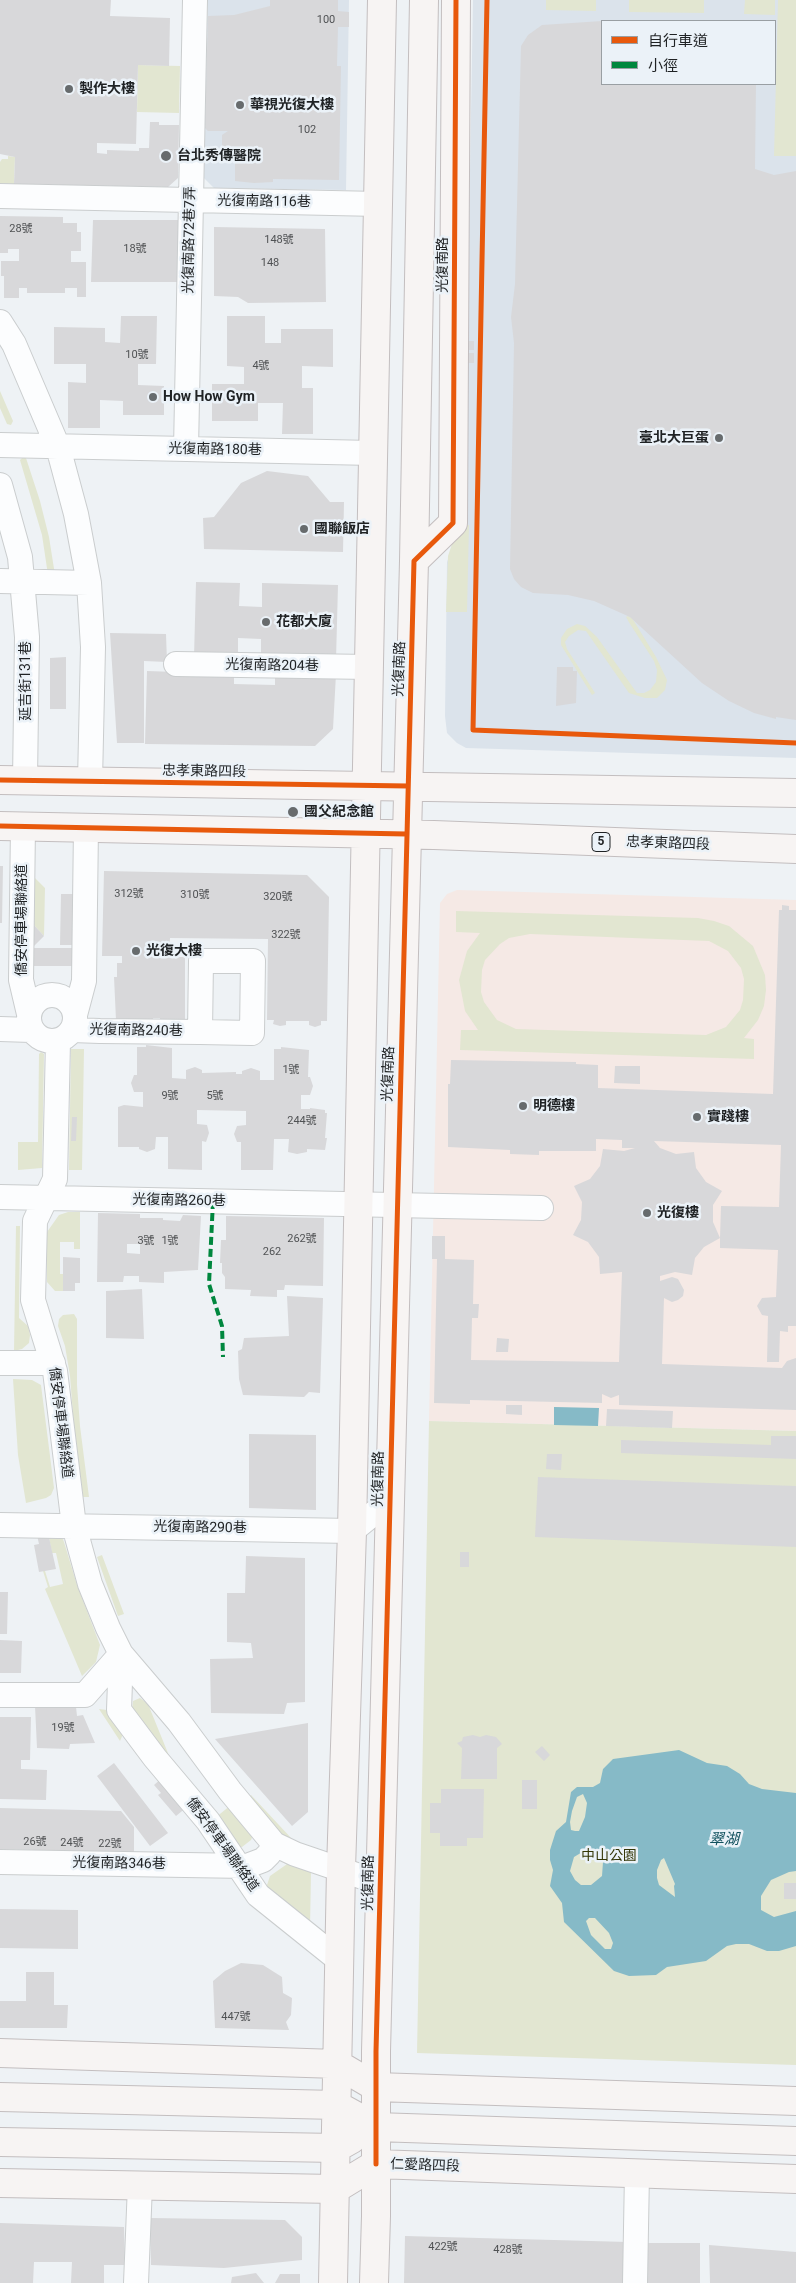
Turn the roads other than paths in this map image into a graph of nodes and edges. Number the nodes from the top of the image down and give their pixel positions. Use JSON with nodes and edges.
{"nodes":[{"id":1,"x":195,"y":0,"type":"edge"},
{"id":2,"x":382,"y":0,"type":"edge"},
{"id":3,"x":424,"y":0,"type":"edge"},
{"id":4,"x":456,"y":0,"type":"edge"},
{"id":5,"x":0,"y":196,"type":"edge"},
{"id":6,"x":191,"y":200,"type":"junction"},
{"id":7,"x":379,"y":204,"type":"junction"},
{"id":8,"x":0,"y":322,"type":"edge"},
{"id":9,"x":0,"y":446,"type":"edge"},
{"id":10,"x":58,"y":447,"type":"junction"},
{"id":11,"x":186,"y":449,"type":"junction"},
{"id":12,"x":373,"y":453,"type":"junction"},
{"id":13,"x":0,"y":485,"type":"edge"},
{"id":14,"x":414,"y":561,"type":"junction"},
{"id":15,"x":11,"y":581,"type":"edge"},
{"id":16,"x":89,"y":583,"type":"junction"},
{"id":17,"x":176,"y":664,"type":"dead end"},
{"id":18,"x":369,"y":668,"type":"junction"},
{"id":19,"x":12,"y":780,"type":"edge"},
{"id":20,"x":90,"y":781,"type":"junction"},
{"id":21,"x":367,"y":785,"type":"junction"},
{"id":22,"x":408,"y":786,"type":"junction"},
{"id":23,"x":796,"y":793,"type":"edge"},
{"id":24,"x":12,"y":826,"type":"edge"},
{"id":25,"x":86,"y":827,"type":"junction"},
{"id":26,"x":366,"y":833,"type":"junction"},
{"id":27,"x":406,"y":834,"type":"junction"},
{"id":28,"x":796,"y":849,"type":"edge"},
{"id":29,"x":30,"y":1022,"type":"junction"},
{"id":30,"x":68,"y":1028,"type":"junction"},
{"id":31,"x":0,"y":1029,"type":"edge"},
{"id":32,"x":200,"y":1032,"type":"dead end"},
{"id":33,"x":0,"y":1198,"type":"edge"},
{"id":34,"x":46,"y":1198,"type":"junction"},
{"id":35,"x":359,"y":1204,"type":"junction"},
{"id":36,"x":396,"y":1205,"type":"junction"},
{"id":37,"x":540,"y":1208,"type":"dead end"},
{"id":38,"x":0,"y":1363,"type":"edge"},
{"id":39,"x":53,"y":1363,"type":"junction"},
{"id":40,"x":390,"y":1500,"type":"junction"},
{"id":41,"x":0,"y":1525,"type":"edge"},
{"id":42,"x":74,"y":1526,"type":"junction"},
{"id":43,"x":352,"y":1531,"type":"junction"},
{"id":44,"x":121,"y":1654,"type":"junction"},
{"id":45,"x":0,"y":1695,"type":"edge"},
{"id":46,"x":274,"y":1844,"type":"junction"},
{"id":47,"x":0,"y":1862,"type":"edge"},
{"id":48,"x":239,"y":1866,"type":"junction"},
{"id":49,"x":341,"y":1870,"type":"junction"},
{"id":50,"x":380,"y":1883,"type":"junction"},
{"id":51,"x":339,"y":1960,"type":"junction"},
{"id":52,"x":0,"y":2053,"type":"edge"},
{"id":53,"x":337,"y":2064,"type":"junction"},
{"id":54,"x":376,"y":2087,"type":"junction"},
{"id":55,"x":0,"y":2097,"type":"edge"},
{"id":56,"x":796,"y":2101,"type":"edge"},
{"id":57,"x":336,"y":2105,"type":"junction"},
{"id":58,"x":376,"y":2127,"type":"junction"},
{"id":59,"x":796,"y":2141,"type":"edge"},
{"id":60,"x":0,"y":2142,"type":"edge"},
{"id":61,"x":336,"y":2148,"type":"junction"},
{"id":62,"x":376,"y":2164,"type":"junction"},
{"id":63,"x":636,"y":2173,"type":"junction"},
{"id":64,"x":796,"y":2179,"type":"edge"},
{"id":65,"x":0,"y":2183,"type":"edge"},
{"id":66,"x":140,"y":2185,"type":"junction"},
{"id":67,"x":335,"y":2189,"type":"junction"},
{"id":68,"x":136,"y":2283,"type":"edge"},
{"id":69,"x":333,"y":2283,"type":"edge"},
{"id":70,"x":374,"y":2283,"type":"edge"},
{"id":71,"x":635,"y":2283,"type":"edge"}],
"edges":[{"from":1,"to":6,"type":"street","name":"光復南路72巷7弄"},
{"from":2,"to":7,"type":"main road","name":"光復南路"},
{"from":3,"to":14,"type":"main road","name":"光復南路"},
{"from":4,"to":14,"type":"main road","name":"光復南路"},
{"from":5,"to":6,"type":"street","name":"光復南路116巷"},
{"from":6,"to":7,"type":"street","name":"光復南路116巷"},
{"from":6,"to":11,"type":"street","name":"光復南路72巷7弄"},
{"from":7,"to":12,"type":"main road","name":"光復南路"},
{"from":8,"to":10,"type":"street"},
{"from":9,"to":10,"type":"street"},
{"from":10,"to":11,"type":"street","name":"光復南路180巷"},
{"from":10,"to":16,"type":"street"},
{"from":11,"to":12,"type":"street","name":"光復南路180巷"},
{"from":12,"to":18,"type":"main road","name":"光復南路"},
{"from":13,"to":15,"type":"street","name":"延吉街131巷"},
{"from":14,"to":22,"type":"main road","name":"光復南路"},
{"from":15,"to":16,"type":"street"},
{"from":15,"to":19,"type":"street","name":"延吉街131巷"},
{"from":16,"to":20,"type":"street"},
{"from":17,"to":18,"type":"street","name":"光復南路204巷"},
{"from":18,"to":21,"type":"main road","name":"光復南路"},
{"from":19,"to":20,"type":"main road","name":"忠孝東路四段"},
{"from":20,"to":21,"type":"main road","name":"忠孝東路四段"},
{"from":21,"to":22,"type":"main road","name":"忠孝東路四段"},
{"from":21,"to":26,"type":"main road","name":"光復南路"},
{"from":22,"to":23,"type":"main road","name":"忠孝東路四段"},
{"from":22,"to":27,"type":"main road","name":"光復南路"},
{"from":24,"to":25,"type":"main road","name":"忠孝東路四段","number":"5"},
{"from":24,"to":29,"type":"street","name":"僑安停車場聯絡道"},
{"from":25,"to":26,"type":"main road","name":"忠孝東路四段","number":"5"},
{"from":25,"to":30,"type":"street","name":"僑安停車場聯絡道"},
{"from":26,"to":27,"type":"main road","name":"忠孝東路四段","number":"5"},
{"from":26,"to":35,"type":"main road","name":"光復南路"},
{"from":27,"to":28,"type":"main road","name":"忠孝東路四段","number":"5"},
{"from":27,"to":36,"type":"main road","name":"光復南路"},
{"from":29,"to":30,"type":"street"},
{"from":29,"to":30,"type":"street"},
{"from":29,"to":31,"type":"street"},
{"from":30,"to":32,"type":"street","name":"光復南路240巷"},
{"from":30,"to":34,"type":"street","name":"僑安停車場聯絡道"},
{"from":33,"to":34,"type":"street","name":"光復南路260巷"},
{"from":34,"to":35,"type":"street","name":"光復南路260巷"},
{"from":34,"to":39,"type":"street","name":"僑安停車場聯絡道"},
{"from":35,"to":36,"type":"street","name":"光復南路260巷"},
{"from":35,"to":43,"type":"main road","name":"光復南路"},
{"from":36,"to":37,"type":"street","name":"光復南路260巷"},
{"from":36,"to":40,"type":"main road","name":"光復南路"},
{"from":38,"to":39,"type":"street"},
{"from":39,"to":42,"type":"street","name":"僑安停車場聯絡道"},
{"from":40,"to":43,"type":"street"},
{"from":40,"to":50,"type":"main road","name":"光復南路"},
{"from":41,"to":42,"type":"street","name":"光復南路290巷"},
{"from":42,"to":43,"type":"street","name":"光復南路290巷"},
{"from":42,"to":44,"type":"street","name":"僑安停車場聯絡道"},
{"from":43,"to":49,"type":"main road","name":"光復南路"},
{"from":44,"to":45,"type":"street"},
{"from":44,"to":46,"type":"street","name":"僑安停車場聯絡道"},
{"from":44,"to":48,"type":"street","name":"僑安停車場聯絡道"},
{"from":46,"to":48,"type":"street","name":"光復南路346巷"},
{"from":46,"to":49,"type":"street","name":"僑安停車場聯絡道"},
{"from":47,"to":48,"type":"street","name":"光復南路346巷"},
{"from":48,"to":51,"type":"street","name":"僑安停車場聯絡道"},
{"from":49,"to":50,"type":"street","name":"僑安停車場聯絡道"},
{"from":49,"to":51,"type":"main road","name":"光復南路"},
{"from":50,"to":54,"type":"main road","name":"光復南路"},
{"from":51,"to":53,"type":"main road","name":"光復南路"},
{"from":52,"to":53,"type":"main road"},
{"from":53,"to":54,"type":"main road"},
{"from":53,"to":57,"type":"main road","name":"光復南路"},
{"from":54,"to":56,"type":"main road"},
{"from":54,"to":58,"type":"main road","name":"光復南路"},
{"from":55,"to":57,"type":"main road"},
{"from":57,"to":58,"type":"main road"},
{"from":57,"to":61,"type":"main road","name":"光復南路"},
{"from":58,"to":59,"type":"main road"},
{"from":58,"to":61,"type":"main road"},
{"from":58,"to":62,"type":"main road","name":"光復南路"},
{"from":60,"to":61,"type":"main road"},
{"from":61,"to":67,"type":"main road","name":"光復南路"},
{"from":62,"to":63,"type":"main road","name":"仁愛路四段"},
{"from":62,"to":67,"type":"main road","name":"仁愛路四段"},
{"from":62,"to":70,"type":"main road","name":"光復南路"},
{"from":63,"to":64,"type":"main road","name":"仁愛路四段"},
{"from":63,"to":71,"type":"street"},
{"from":65,"to":66,"type":"main road"},
{"from":66,"to":67,"type":"main road"},
{"from":66,"to":68,"type":"street"},
{"from":67,"to":69,"type":"main road","name":"光復南路"}]}
